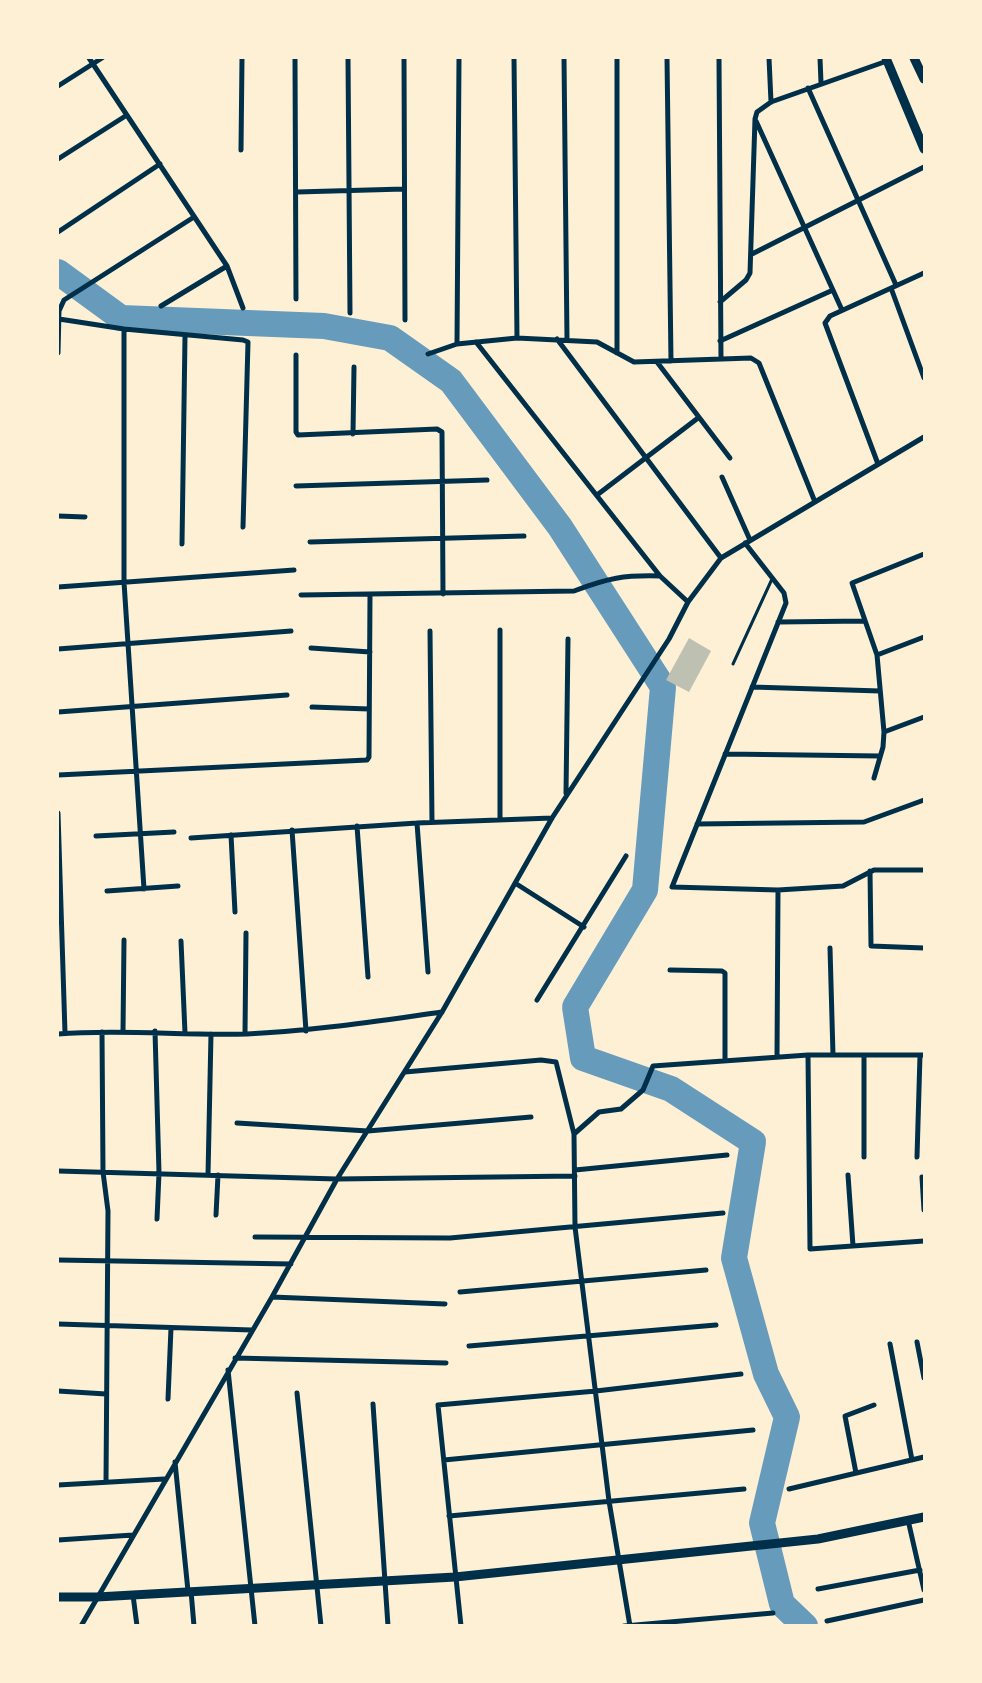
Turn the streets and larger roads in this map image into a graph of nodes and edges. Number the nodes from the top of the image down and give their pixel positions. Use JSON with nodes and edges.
{"nodes":[{"id":1,"x":89,"y":58,"type":"edge"},
{"id":2,"x":102,"y":58,"type":"edge"},
{"id":3,"x":242,"y":58,"type":"edge"},
{"id":4,"x":295,"y":58,"type":"edge"},
{"id":5,"x":348,"y":58,"type":"edge"},
{"id":6,"x":404,"y":58,"type":"edge"},
{"id":7,"x":459,"y":58,"type":"edge"},
{"id":8,"x":514,"y":58,"type":"edge"},
{"id":9,"x":564,"y":58,"type":"edge"},
{"id":10,"x":617,"y":58,"type":"edge"},
{"id":11,"x":667,"y":58,"type":"edge"},
{"id":12,"x":719,"y":58,"type":"edge"},
{"id":13,"x":769,"y":58,"type":"edge"},
{"id":14,"x":820,"y":58,"type":"edge"},
{"id":15,"x":914,"y":58,"type":"edge"},
{"id":16,"x":886,"y":59,"type":"edge"},
{"id":17,"x":93,"y":63,"type":"junction"},
{"id":18,"x":924,"y":79,"type":"edge"},
{"id":19,"x":821,"y":82,"type":"junction"},
{"id":20,"x":58,"y":86,"type":"edge"},
{"id":21,"x":808,"y":88,"type":"junction"},
{"id":22,"x":771,"y":102,"type":"junction"},
{"id":23,"x":127,"y":115,"type":"junction"},
{"id":24,"x":755,"y":118,"type":"junction"},
{"id":25,"x":924,"y":149,"type":"edge"},
{"id":26,"x":241,"y":150,"type":"dead end"},
{"id":27,"x":58,"y":158,"type":"edge"},
{"id":28,"x":160,"y":164,"type":"junction"},
{"id":29,"x":924,"y":167,"type":"edge"},
{"id":30,"x":404,"y":189,"type":"junction"},
{"id":31,"x":350,"y":191,"type":"junction"},
{"id":32,"x":297,"y":192,"type":"junction"},
{"id":33,"x":858,"y":199,"type":"junction"},
{"id":34,"x":194,"y":217,"type":"junction"},
{"id":35,"x":804,"y":226,"type":"junction"},
{"id":36,"x":58,"y":232,"type":"edge"},
{"id":37,"x":752,"y":254,"type":"junction"},
{"id":38,"x":227,"y":266,"type":"junction"},
{"id":39,"x":924,"y":273,"type":"edge"},
{"id":40,"x":894,"y":287,"type":"junction"},
{"id":41,"x":833,"y":290,"type":"junction"},
{"id":42,"x":296,"y":299,"type":"dead end"},
{"id":43,"x":720,"y":302,"type":"junction"},
{"id":44,"x":160,"y":306,"type":"dead end"},
{"id":45,"x":243,"y":308,"type":"dead end"},
{"id":46,"x":842,"y":310,"type":"junction"},
{"id":47,"x":58,"y":311,"type":"edge"},
{"id":48,"x":350,"y":312,"type":"dead end"},
{"id":49,"x":59,"y":319,"type":"junction"},
{"id":50,"x":405,"y":320,"type":"dead end"},
{"id":51,"x":124,"y":329,"type":"junction"},
{"id":52,"x":185,"y":336,"type":"junction"},
{"id":53,"x":517,"y":338,"type":"junction"},
{"id":54,"x":556,"y":339,"type":"junction"},
{"id":55,"x":567,"y":340,"type":"junction"},
{"id":56,"x":720,"y":341,"type":"junction"},
{"id":57,"x":476,"y":342,"type":"junction"},
{"id":58,"x":457,"y":344,"type":"junction"},
{"id":59,"x":58,"y":353,"type":"edge"},
{"id":60,"x":617,"y":353,"type":"junction"},
{"id":61,"x":428,"y":354,"type":"dead end"},
{"id":62,"x":296,"y":355,"type":"dead end"},
{"id":63,"x":720,"y":359,"type":"junction"},
{"id":64,"x":671,"y":361,"type":"junction"},
{"id":65,"x":657,"y":362,"type":"junction"},
{"id":66,"x":354,"y":367,"type":"dead end"},
{"id":67,"x":924,"y":378,"type":"edge"},
{"id":68,"x":698,"y":418,"type":"junction"},
{"id":69,"x":353,"y":434,"type":"junction"},
{"id":70,"x":924,"y":437,"type":"edge"},
{"id":71,"x":645,"y":457,"type":"junction"},
{"id":72,"x":730,"y":458,"type":"dead end"},
{"id":73,"x":878,"y":464,"type":"junction"},
{"id":74,"x":722,"y":477,"type":"dead end"},
{"id":75,"x":487,"y":480,"type":"dead end"},
{"id":76,"x":442,"y":481,"type":"junction"},
{"id":77,"x":296,"y":486,"type":"dead end"},
{"id":78,"x":596,"y":495,"type":"junction"},
{"id":79,"x":815,"y":502,"type":"junction"},
{"id":80,"x":58,"y":516,"type":"edge"},
{"id":81,"x":85,"y":517,"type":"dead end"},
{"id":82,"x":243,"y":527,"type":"dead end"},
{"id":83,"x":524,"y":536,"type":"dead end"},
{"id":84,"x":442,"y":538,"type":"junction"},
{"id":85,"x":310,"y":542,"type":"dead end"},
{"id":86,"x":747,"y":542,"type":"junction"},
{"id":87,"x":182,"y":544,"type":"dead end"},
{"id":88,"x":924,"y":554,"type":"edge"},
{"id":89,"x":720,"y":558,"type":"junction"},
{"id":90,"x":294,"y":570,"type":"dead end"},
{"id":91,"x":660,"y":576,"type":"junction"},
{"id":92,"x":124,"y":582,"type":"junction"},
{"id":93,"x":58,"y":587,"type":"edge"},
{"id":94,"x":443,"y":594,"type":"junction"},
{"id":95,"x":301,"y":595,"type":"dead end"},
{"id":96,"x":370,"y":595,"type":"junction"},
{"id":97,"x":688,"y":602,"type":"junction"},
{"id":98,"x":865,"y":621,"type":"junction"},
{"id":99,"x":778,"y":622,"type":"junction"},
{"id":100,"x":500,"y":630,"type":"dead end"},
{"id":101,"x":291,"y":631,"type":"dead end"},
{"id":102,"x":430,"y":631,"type":"dead end"},
{"id":103,"x":924,"y":637,"type":"edge"},
{"id":104,"x":568,"y":639,"type":"dead end"},
{"id":105,"x":126,"y":644,"type":"junction"},
{"id":106,"x":311,"y":648,"type":"dead end"},
{"id":107,"x":58,"y":649,"type":"edge"},
{"id":108,"x":370,"y":652,"type":"junction"},
{"id":109,"x":877,"y":655,"type":"junction"},
{"id":110,"x":752,"y":687,"type":"junction"},
{"id":111,"x":880,"y":691,"type":"junction"},
{"id":112,"x":287,"y":695,"type":"dead end"},
{"id":113,"x":131,"y":706,"type":"junction"},
{"id":114,"x":312,"y":708,"type":"dead end"},
{"id":115,"x":369,"y":709,"type":"junction"},
{"id":116,"x":58,"y":712,"type":"edge"},
{"id":117,"x":924,"y":717,"type":"edge"},
{"id":118,"x":884,"y":732,"type":"junction"},
{"id":119,"x":725,"y":754,"type":"junction"},
{"id":120,"x":880,"y":756,"type":"junction"},
{"id":121,"x":136,"y":772,"type":"junction"},
{"id":122,"x":58,"y":776,"type":"edge"},
{"id":123,"x":874,"y":778,"type":"dead end"},
{"id":124,"x":566,"y":795,"type":"junction"},
{"id":125,"x":924,"y":800,"type":"edge"},
{"id":126,"x":58,"y":813,"type":"edge"},
{"id":127,"x":552,"y":818,"type":"junction"},
{"id":128,"x":500,"y":820,"type":"junction"},
{"id":129,"x":432,"y":822,"type":"junction"},
{"id":130,"x":416,"y":823,"type":"junction"},
{"id":131,"x":697,"y":824,"type":"junction"},
{"id":132,"x":357,"y":826,"type":"junction"},
{"id":133,"x":292,"y":830,"type":"junction"},
{"id":134,"x":174,"y":832,"type":"dead end"},
{"id":135,"x":139,"y":834,"type":"junction"},
{"id":136,"x":231,"y":835,"type":"junction"},
{"id":137,"x":96,"y":836,"type":"dead end"},
{"id":138,"x":191,"y":838,"type":"dead end"},
{"id":139,"x":626,"y":856,"type":"dead end"},
{"id":140,"x":924,"y":870,"type":"edge"},
{"id":141,"x":870,"y":871,"type":"junction"},
{"id":142,"x":515,"y":883,"type":"junction"},
{"id":143,"x":178,"y":886,"type":"dead end"},
{"id":144,"x":144,"y":889,"type":"junction"},
{"id":145,"x":778,"y":890,"type":"junction"},
{"id":146,"x":107,"y":891,"type":"dead end"},
{"id":147,"x":235,"y":912,"type":"dead end"},
{"id":148,"x":59,"y":915,"type":"edge"},
{"id":149,"x":584,"y":927,"type":"junction"},
{"id":150,"x":246,"y":933,"type":"dead end"},
{"id":151,"x":124,"y":940,"type":"dead end"},
{"id":152,"x":181,"y":941,"type":"dead end"},
{"id":153,"x":830,"y":948,"type":"dead end"},
{"id":154,"x":924,"y":948,"type":"edge"},
{"id":155,"x":670,"y":970,"type":"dead end"},
{"id":156,"x":428,"y":972,"type":"dead end"},
{"id":157,"x":368,"y":977,"type":"dead end"},
{"id":158,"x":537,"y":1000,"type":"dead end"},
{"id":159,"x":442,"y":1012,"type":"junction"},
{"id":160,"x":155,"y":1031,"type":"junction"},
{"id":161,"x":306,"y":1031,"type":"junction"},
{"id":162,"x":102,"y":1032,"type":"junction"},
{"id":163,"x":123,"y":1032,"type":"junction"},
{"id":164,"x":185,"y":1032,"type":"junction"},
{"id":165,"x":65,"y":1033,"type":"junction"},
{"id":166,"x":58,"y":1034,"type":"edge"},
{"id":167,"x":211,"y":1034,"type":"junction"},
{"id":168,"x":245,"y":1034,"type":"junction"},
{"id":169,"x":808,"y":1055,"type":"junction"},
{"id":170,"x":834,"y":1055,"type":"junction"},
{"id":171,"x":864,"y":1055,"type":"junction"},
{"id":172,"x":922,"y":1055,"type":"edge"},
{"id":173,"x":778,"y":1057,"type":"junction"},
{"id":174,"x":725,"y":1061,"type":"junction"},
{"id":175,"x":405,"y":1072,"type":"junction"},
{"id":176,"x":531,"y":1117,"type":"dead end"},
{"id":177,"x":237,"y":1123,"type":"dead end"},
{"id":178,"x":368,"y":1131,"type":"junction"},
{"id":179,"x":574,"y":1134,"type":"junction"},
{"id":180,"x":727,"y":1155,"type":"dead end"},
{"id":181,"x":864,"y":1157,"type":"dead end"},
{"id":182,"x":917,"y":1157,"type":"dead end"},
{"id":183,"x":58,"y":1171,"type":"edge"},
{"id":184,"x":103,"y":1172,"type":"junction"},
{"id":185,"x":159,"y":1173,"type":"junction"},
{"id":186,"x":574,"y":1173,"type":"junction"},
{"id":187,"x":208,"y":1175,"type":"junction"},
{"id":188,"x":218,"y":1175,"type":"junction"},
{"id":189,"x":848,"y":1175,"type":"dead end"},
{"id":190,"x":922,"y":1177,"type":"dead end"},
{"id":191,"x":337,"y":1179,"type":"junction"},
{"id":192,"x":924,"y":1210,"type":"edge"},
{"id":193,"x":723,"y":1213,"type":"dead end"},
{"id":194,"x":216,"y":1215,"type":"dead end"},
{"id":195,"x":157,"y":1219,"type":"dead end"},
{"id":196,"x":575,"y":1227,"type":"junction"},
{"id":197,"x":256,"y":1237,"type":"dead end"},
{"id":198,"x":306,"y":1238,"type":"junction"},
{"id":199,"x":924,"y":1241,"type":"edge"},
{"id":200,"x":852,"y":1246,"type":"junction"},
{"id":201,"x":58,"y":1260,"type":"edge"},
{"id":202,"x":108,"y":1261,"type":"junction"},
{"id":203,"x":291,"y":1264,"type":"junction"},
{"id":204,"x":706,"y":1270,"type":"dead end"},
{"id":205,"x":582,"y":1280,"type":"junction"},
{"id":206,"x":460,"y":1292,"type":"dead end"},
{"id":207,"x":272,"y":1297,"type":"junction"},
{"id":208,"x":445,"y":1304,"type":"dead end"},
{"id":209,"x":58,"y":1324,"type":"edge"},
{"id":210,"x":716,"y":1325,"type":"dead end"},
{"id":211,"x":106,"y":1326,"type":"junction"},
{"id":212,"x":171,"y":1328,"type":"junction"},
{"id":213,"x":252,"y":1330,"type":"junction"},
{"id":214,"x":589,"y":1336,"type":"junction"},
{"id":215,"x":917,"y":1342,"type":"dead end"},
{"id":216,"x":890,"y":1344,"type":"dead end"},
{"id":217,"x":468,"y":1346,"type":"dead end"},
{"id":218,"x":235,"y":1358,"type":"junction"},
{"id":219,"x":446,"y":1363,"type":"dead end"},
{"id":220,"x":228,"y":1370,"type":"junction"},
{"id":221,"x":741,"y":1374,"type":"dead end"},
{"id":222,"x":924,"y":1378,"type":"edge"},
{"id":223,"x":58,"y":1390,"type":"edge"},
{"id":224,"x":596,"y":1391,"type":"junction"},
{"id":225,"x":297,"y":1393,"type":"dead end"},
{"id":226,"x":106,"y":1394,"type":"junction"},
{"id":227,"x":168,"y":1399,"type":"dead end"},
{"id":228,"x":373,"y":1404,"type":"dead end"},
{"id":229,"x":874,"y":1406,"type":"dead end"},
{"id":230,"x":753,"y":1430,"type":"dead end"},
{"id":231,"x":601,"y":1444,"type":"junction"},
{"id":232,"x":924,"y":1457,"type":"edge"},
{"id":233,"x":444,"y":1460,"type":"junction"},
{"id":234,"x":912,"y":1460,"type":"junction"},
{"id":235,"x":175,"y":1461,"type":"junction"},
{"id":236,"x":856,"y":1473,"type":"junction"},
{"id":237,"x":164,"y":1479,"type":"junction"},
{"id":238,"x":106,"y":1482,"type":"junction"},
{"id":239,"x":58,"y":1485,"type":"edge"},
{"id":240,"x":744,"y":1489,"type":"dead end"},
{"id":241,"x":789,"y":1489,"type":"dead end"},
{"id":242,"x":609,"y":1501,"type":"junction"},
{"id":243,"x":449,"y":1516,"type":"junction"},
{"id":244,"x":924,"y":1517,"type":"edge"},
{"id":245,"x":908,"y":1520,"type":"junction"},
{"id":246,"x":133,"y":1535,"type":"junction"},
{"id":247,"x":58,"y":1540,"type":"edge"},
{"id":248,"x":620,"y":1560,"type":"junction"},
{"id":249,"x":920,"y":1570,"type":"junction"},
{"id":250,"x":455,"y":1577,"type":"junction"},
{"id":251,"x":384,"y":1581,"type":"junction"},
{"id":252,"x":317,"y":1583,"type":"junction"},
{"id":253,"x":251,"y":1587,"type":"junction"},
{"id":254,"x":818,"y":1589,"type":"dead end"},
{"id":255,"x":924,"y":1590,"type":"edge"},
{"id":256,"x":189,"y":1591,"type":"junction"},
{"id":257,"x":133,"y":1594,"type":"junction"},
{"id":258,"x":58,"y":1597,"type":"edge"},
{"id":259,"x":98,"y":1597,"type":"junction"},
{"id":260,"x":924,"y":1600,"type":"edge"},
{"id":261,"x":773,"y":1613,"type":"dead end"},
{"id":262,"x":827,"y":1621,"type":"dead end"},
{"id":263,"x":630,"y":1625,"type":"edge"},
{"id":264,"x":81,"y":1626,"type":"edge"},
{"id":265,"x":137,"y":1626,"type":"edge"},
{"id":266,"x":194,"y":1626,"type":"edge"},
{"id":267,"x":255,"y":1626,"type":"edge"},
{"id":268,"x":321,"y":1626,"type":"edge"},
{"id":269,"x":388,"y":1626,"type":"edge"},
{"id":270,"x":461,"y":1626,"type":"edge"},
{"id":271,"x":624,"y":1626,"type":"edge"}],
"edges":[{"from":1,"to":17,"type":"street"},
{"from":2,"to":17,"type":"street"},
{"from":3,"to":26,"type":"street"},
{"from":4,"to":32,"type":"street"},
{"from":5,"to":31,"type":"street"},
{"from":6,"to":30,"type":"street"},
{"from":7,"to":58,"type":"street"},
{"from":8,"to":53,"type":"street"},
{"from":9,"to":55,"type":"street"},
{"from":10,"to":60,"type":"street"},
{"from":11,"to":64,"type":"street"},
{"from":12,"to":43,"type":"street"},
{"from":13,"to":22,"type":"street"},
{"from":14,"to":19,"type":"street"},
{"from":15,"to":18,"type":"street"},
{"from":16,"to":19,"type":"street"},
{"from":16,"to":25,"type":"street"},
{"from":17,"to":20,"type":"street"},
{"from":17,"to":23,"type":"street"},
{"from":19,"to":21,"type":"street"},
{"from":21,"to":22,"type":"street"},
{"from":21,"to":33,"type":"street"},
{"from":22,"to":24,"type":"street"},
{"from":23,"to":27,"type":"street"},
{"from":23,"to":28,"type":"street"},
{"from":24,"to":35,"type":"street"},
{"from":24,"to":37,"type":"street"},
{"from":28,"to":34,"type":"street"},
{"from":28,"to":36,"type":"street"},
{"from":29,"to":33,"type":"street"},
{"from":30,"to":31,"type":"street"},
{"from":30,"to":50,"type":"street"},
{"from":31,"to":32,"type":"street"},
{"from":31,"to":48,"type":"street"},
{"from":32,"to":42,"type":"street"},
{"from":33,"to":35,"type":"street"},
{"from":33,"to":40,"type":"street"},
{"from":34,"to":38,"type":"street"},
{"from":34,"to":47,"type":"street"},
{"from":35,"to":37,"type":"street"},
{"from":35,"to":41,"type":"street"},
{"from":37,"to":43,"type":"street"},
{"from":38,"to":44,"type":"street"},
{"from":38,"to":45,"type":"street"},
{"from":39,"to":40,"type":"street"},
{"from":40,"to":46,"type":"street"},
{"from":40,"to":67,"type":"street"},
{"from":41,"to":46,"type":"street"},
{"from":41,"to":56,"type":"street"},
{"from":43,"to":56,"type":"street"},
{"from":46,"to":73,"type":"street"},
{"from":47,"to":49,"type":"street"},
{"from":49,"to":51,"type":"street"},
{"from":49,"to":59,"type":"street"},
{"from":51,"to":52,"type":"street"},
{"from":51,"to":92,"type":"street"},
{"from":52,"to":82,"type":"street"},
{"from":52,"to":87,"type":"street"},
{"from":53,"to":54,"type":"street"},
{"from":53,"to":57,"type":"street"},
{"from":54,"to":55,"type":"street"},
{"from":54,"to":71,"type":"street"},
{"from":55,"to":60,"type":"street"},
{"from":56,"to":63,"type":"street"},
{"from":57,"to":58,"type":"street"},
{"from":57,"to":78,"type":"street"},
{"from":58,"to":61,"type":"street"},
{"from":60,"to":65,"type":"street"},
{"from":62,"to":69,"type":"street"},
{"from":63,"to":64,"type":"street"},
{"from":63,"to":79,"type":"street"},
{"from":64,"to":65,"type":"street"},
{"from":65,"to":68,"type":"street"},
{"from":66,"to":69,"type":"street"},
{"from":68,"to":71,"type":"street"},
{"from":68,"to":72,"type":"street"},
{"from":69,"to":76,"type":"street"},
{"from":70,"to":73,"type":"street"},
{"from":71,"to":78,"type":"street"},
{"from":71,"to":89,"type":"street"},
{"from":73,"to":79,"type":"street"},
{"from":74,"to":86,"type":"street"},
{"from":75,"to":76,"type":"street"},
{"from":76,"to":77,"type":"street"},
{"from":76,"to":84,"type":"street"},
{"from":78,"to":91,"type":"street"},
{"from":79,"to":86,"type":"street"},
{"from":80,"to":81,"type":"street"},
{"from":83,"to":84,"type":"street"},
{"from":84,"to":85,"type":"street"},
{"from":84,"to":94,"type":"street"},
{"from":86,"to":89,"type":"street"},
{"from":86,"to":99,"type":"street"},
{"from":88,"to":98,"type":"street"},
{"from":89,"to":97,"type":"street"},
{"from":90,"to":92,"type":"street"},
{"from":91,"to":94,"type":"street"},
{"from":91,"to":97,"type":"street"},
{"from":92,"to":93,"type":"street"},
{"from":92,"to":105,"type":"street"},
{"from":94,"to":96,"type":"street"},
{"from":95,"to":96,"type":"street"},
{"from":96,"to":108,"type":"street"},
{"from":97,"to":124,"type":"street"},
{"from":98,"to":99,"type":"street"},
{"from":98,"to":109,"type":"street"},
{"from":99,"to":110,"type":"street"},
{"from":100,"to":128,"type":"street"},
{"from":101,"to":105,"type":"street"},
{"from":102,"to":129,"type":"street"},
{"from":103,"to":109,"type":"street"},
{"from":104,"to":124,"type":"street"},
{"from":105,"to":107,"type":"street"},
{"from":105,"to":113,"type":"street"},
{"from":106,"to":108,"type":"street"},
{"from":108,"to":115,"type":"street"},
{"from":109,"to":111,"type":"street"},
{"from":110,"to":111,"type":"street"},
{"from":110,"to":119,"type":"street"},
{"from":111,"to":118,"type":"street"},
{"from":112,"to":113,"type":"street"},
{"from":113,"to":116,"type":"street"},
{"from":113,"to":121,"type":"street"},
{"from":114,"to":115,"type":"street"},
{"from":115,"to":121,"type":"street"},
{"from":117,"to":118,"type":"street"},
{"from":118,"to":120,"type":"street"},
{"from":119,"to":120,"type":"street"},
{"from":119,"to":131,"type":"street"},
{"from":120,"to":123,"type":"street"},
{"from":121,"to":122,"type":"street"},
{"from":121,"to":135,"type":"street"},
{"from":124,"to":127,"type":"street"},
{"from":125,"to":131,"type":"street"},
{"from":126,"to":148,"type":"street"},
{"from":127,"to":128,"type":"street"},
{"from":127,"to":142,"type":"street"},
{"from":128,"to":129,"type":"street"},
{"from":129,"to":130,"type":"street"},
{"from":130,"to":132,"type":"street"},
{"from":130,"to":156,"type":"street"},
{"from":131,"to":145,"type":"street"},
{"from":132,"to":133,"type":"street"},
{"from":132,"to":157,"type":"street"},
{"from":133,"to":136,"type":"street"},
{"from":133,"to":161,"type":"street"},
{"from":134,"to":135,"type":"street"},
{"from":135,"to":137,"type":"street"},
{"from":135,"to":144,"type":"street"},
{"from":136,"to":138,"type":"street"},
{"from":136,"to":147,"type":"street"},
{"from":139,"to":149,"type":"street"},
{"from":140,"to":141,"type":"street"},
{"from":141,"to":145,"type":"street"},
{"from":141,"to":154,"type":"street"},
{"from":142,"to":149,"type":"street"},
{"from":142,"to":159,"type":"street"},
{"from":143,"to":144,"type":"street"},
{"from":144,"to":146,"type":"street"},
{"from":145,"to":173,"type":"street"},
{"from":148,"to":165,"type":"street"},
{"from":149,"to":158,"type":"street"},
{"from":150,"to":168,"type":"street"},
{"from":151,"to":163,"type":"street"},
{"from":152,"to":164,"type":"street"},
{"from":153,"to":170,"type":"street"},
{"from":155,"to":174,"type":"street"},
{"from":159,"to":161,"type":"street"},
{"from":159,"to":175,"type":"street"},
{"from":160,"to":163,"type":"street"},
{"from":160,"to":164,"type":"street"},
{"from":160,"to":185,"type":"street"},
{"from":161,"to":168,"type":"street"},
{"from":162,"to":163,"type":"street"},
{"from":162,"to":165,"type":"street"},
{"from":162,"to":184,"type":"street"},
{"from":164,"to":167,"type":"street"},
{"from":165,"to":166,"type":"street"},
{"from":167,"to":168,"type":"street"},
{"from":167,"to":187,"type":"street"},
{"from":169,"to":170,"type":"street"},
{"from":169,"to":173,"type":"street"},
{"from":169,"to":200,"type":"street"},
{"from":170,"to":171,"type":"street"},
{"from":171,"to":172,"type":"street"},
{"from":171,"to":181,"type":"street"},
{"from":172,"to":182,"type":"street"},
{"from":173,"to":174,"type":"street"},
{"from":174,"to":179,"type":"street"},
{"from":175,"to":178,"type":"street"},
{"from":175,"to":179,"type":"street"},
{"from":176,"to":178,"type":"street"},
{"from":177,"to":178,"type":"street"},
{"from":178,"to":191,"type":"street"},
{"from":179,"to":186,"type":"street"},
{"from":180,"to":186,"type":"street"},
{"from":183,"to":184,"type":"street"},
{"from":184,"to":185,"type":"street"},
{"from":184,"to":202,"type":"street"},
{"from":185,"to":187,"type":"street"},
{"from":185,"to":195,"type":"street"},
{"from":186,"to":191,"type":"street"},
{"from":186,"to":196,"type":"street"},
{"from":187,"to":188,"type":"street"},
{"from":188,"to":191,"type":"street"},
{"from":188,"to":194,"type":"street"},
{"from":189,"to":200,"type":"street"},
{"from":190,"to":192,"type":"street"},
{"from":191,"to":198,"type":"street"},
{"from":193,"to":196,"type":"street"},
{"from":196,"to":198,"type":"street"},
{"from":196,"to":205,"type":"street"},
{"from":197,"to":198,"type":"street"},
{"from":198,"to":203,"type":"street"},
{"from":199,"to":200,"type":"street"},
{"from":201,"to":202,"type":"street"},
{"from":202,"to":203,"type":"street"},
{"from":202,"to":211,"type":"street"},
{"from":203,"to":207,"type":"street"},
{"from":204,"to":205,"type":"street"},
{"from":205,"to":206,"type":"street"},
{"from":205,"to":214,"type":"street"},
{"from":207,"to":208,"type":"street"},
{"from":207,"to":213,"type":"street"},
{"from":209,"to":211,"type":"street"},
{"from":210,"to":214,"type":"street"},
{"from":211,"to":212,"type":"street"},
{"from":211,"to":226,"type":"street"},
{"from":212,"to":213,"type":"street"},
{"from":212,"to":227,"type":"street"},
{"from":213,"to":218,"type":"street"},
{"from":214,"to":217,"type":"street"},
{"from":214,"to":224,"type":"street"},
{"from":215,"to":222,"type":"street"},
{"from":216,"to":234,"type":"street"},
{"from":218,"to":219,"type":"street"},
{"from":218,"to":220,"type":"street"},
{"from":220,"to":235,"type":"street"},
{"from":220,"to":253,"type":"street"},
{"from":221,"to":224,"type":"street"},
{"from":223,"to":226,"type":"street"},
{"from":224,"to":231,"type":"street"},
{"from":224,"to":233,"type":"street"},
{"from":225,"to":252,"type":"street"},
{"from":226,"to":238,"type":"street"},
{"from":228,"to":251,"type":"street"},
{"from":229,"to":236,"type":"street"},
{"from":230,"to":231,"type":"street"},
{"from":231,"to":233,"type":"street"},
{"from":231,"to":242,"type":"street"},
{"from":232,"to":234,"type":"street"},
{"from":233,"to":243,"type":"street"},
{"from":234,"to":236,"type":"street"},
{"from":235,"to":237,"type":"street"},
{"from":235,"to":256,"type":"street"},
{"from":236,"to":241,"type":"street"},
{"from":237,"to":238,"type":"street"},
{"from":237,"to":246,"type":"street"},
{"from":238,"to":239,"type":"street"},
{"from":240,"to":242,"type":"street"},
{"from":242,"to":243,"type":"street"},
{"from":242,"to":248,"type":"street"},
{"from":243,"to":250,"type":"street"},
{"from":244,"to":245,"type":"street"},
{"from":245,"to":248,"type":"street"},
{"from":245,"to":249,"type":"street"},
{"from":246,"to":247,"type":"street"},
{"from":246,"to":259,"type":"street"},
{"from":248,"to":250,"type":"street"},
{"from":248,"to":263,"type":"street"},
{"from":249,"to":254,"type":"street"},
{"from":249,"to":255,"type":"street"},
{"from":250,"to":251,"type":"street"},
{"from":250,"to":270,"type":"street"},
{"from":251,"to":252,"type":"street"},
{"from":251,"to":269,"type":"street"},
{"from":252,"to":253,"type":"street"},
{"from":252,"to":268,"type":"street"},
{"from":253,"to":256,"type":"street"},
{"from":253,"to":267,"type":"street"},
{"from":256,"to":257,"type":"street"},
{"from":256,"to":266,"type":"street"},
{"from":257,"to":259,"type":"street"},
{"from":257,"to":265,"type":"street"},
{"from":258,"to":259,"type":"street"},
{"from":259,"to":264,"type":"street"},
{"from":260,"to":262,"type":"street"},
{"from":261,"to":263,"type":"street"},
{"from":263,"to":271,"type":"street"}]}
